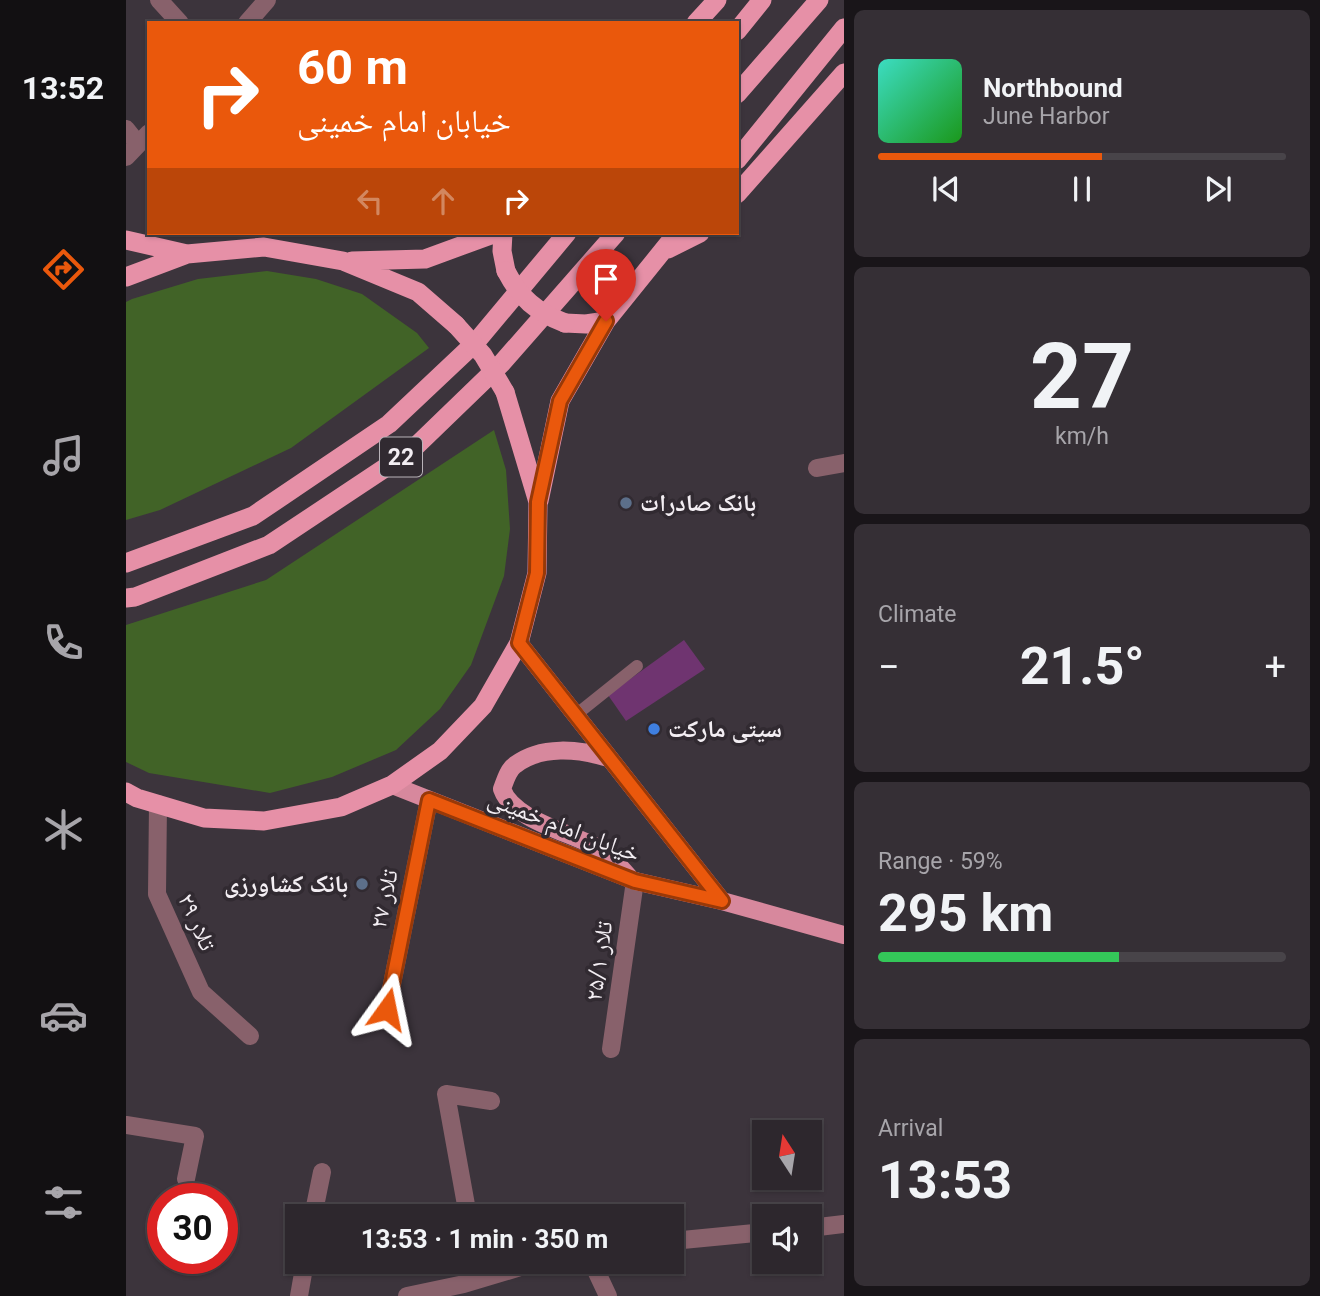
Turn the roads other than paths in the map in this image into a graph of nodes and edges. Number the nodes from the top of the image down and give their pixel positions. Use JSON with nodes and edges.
{"nodes":[{"id":1,"x":159,"y":0,"type":"edge"},
{"id":2,"x":267,"y":0,"type":"edge"},
{"id":3,"x":718,"y":0,"type":"edge"},
{"id":4,"x":762,"y":0,"type":"edge"},
{"id":5,"x":819,"y":0,"type":"edge"},
{"id":6,"x":178,"y":21,"type":"edge"},
{"id":7,"x":249,"y":21,"type":"edge"},
{"id":8,"x":698,"y":21,"type":"edge"},
{"id":9,"x":739,"y":28,"type":"edge"},
{"id":10,"x":844,"y":28,"type":"edge"},
{"id":11,"x":844,"y":73,"type":"edge"},
{"id":12,"x":739,"y":92,"type":"edge"},
{"id":13,"x":126,"y":129,"type":"edge"},
{"id":14,"x":138,"y":145,"type":"edge"},
{"id":15,"x":739,"y":158,"type":"edge"},
{"id":16,"x":739,"y":192,"type":"edge"},
{"id":17,"x":491,"y":235,"type":"edge"},
{"id":18,"x":503,"y":235,"type":"edge"},
{"id":19,"x":566,"y":235,"type":"edge"},
{"id":20,"x":614,"y":235,"type":"edge"},
{"id":21,"x":675,"y":235,"type":"edge"},
{"id":22,"x":696,"y":235,"type":"edge"},
{"id":23,"x":126,"y":240,"type":"edge"},
{"id":24,"x":661,"y":253,"type":"junction"},
{"id":25,"x":187,"y":254,"type":"junction"},
{"id":26,"x":343,"y":261,"type":"junction"},
{"id":27,"x":126,"y":277,"type":"edge"},
{"id":28,"x":606,"y":321,"type":"junction"},
{"id":29,"x":844,"y":463,"type":"edge"},
{"id":30,"x":817,"y":468,"type":"dead end"},
{"id":31,"x":538,"y":502,"type":"junction"},
{"id":32,"x":126,"y":563,"type":"edge"},
{"id":33,"x":126,"y":598,"type":"edge"},
{"id":34,"x":519,"y":643,"type":"junction"},
{"id":35,"x":637,"y":666,"type":"dead end"},
{"id":36,"x":577,"y":714,"type":"junction"},
{"id":37,"x":608,"y":758,"type":"junction"},
{"id":38,"x":392,"y":785,"type":"junction"},
{"id":39,"x":130,"y":799,"type":"edge"},
{"id":40,"x":429,"y":800,"type":"junction"},
{"id":41,"x":158,"y":804,"type":"junction"},
{"id":42,"x":633,"y":880,"type":"junction"},
{"id":43,"x":722,"y":901,"type":"junction"},
{"id":44,"x":844,"y":935,"type":"edge"},
{"id":45,"x":387,"y":1009,"type":"dead end"},
{"id":46,"x":250,"y":1036,"type":"dead end"},
{"id":47,"x":611,"y":1049,"type":"dead end"},
{"id":48,"x":491,"y":1101,"type":"dead end"},
{"id":49,"x":126,"y":1125,"type":"edge"},
{"id":50,"x":322,"y":1172,"type":"dead end"},
{"id":51,"x":186,"y":1178,"type":"dead end"},
{"id":52,"x":315,"y":1204,"type":"edge"},
{"id":53,"x":466,"y":1204,"type":"edge"},
{"id":54,"x":844,"y":1224,"type":"edge"},
{"id":55,"x":822,"y":1227,"type":"edge"},
{"id":56,"x":752,"y":1233,"type":"edge"},
{"id":57,"x":684,"y":1240,"type":"edge"},
{"id":58,"x":303,"y":1274,"type":"edge"},
{"id":59,"x":467,"y":1274,"type":"edge"},
{"id":60,"x":598,"y":1274,"type":"edge"},
{"id":61,"x":299,"y":1296,"type":"edge"},
{"id":62,"x":407,"y":1296,"type":"edge"},
{"id":63,"x":608,"y":1296,"type":"edge"}],
"edges":[{"from":1,"to":6,"type":"street"},
{"from":2,"to":7,"type":"street"},
{"from":3,"to":8,"type":"highway"},
{"from":4,"to":9,"type":"highway"},
{"from":5,"to":12,"type":"highway"},
{"from":10,"to":15,"type":"highway"},
{"from":11,"to":16,"type":"highway"},
{"from":13,"to":14,"type":"street"},
{"from":17,"to":26,"type":"highway"},
{"from":18,"to":28,"type":"highway","bridge":true},
{"from":19,"to":32,"type":"highway","number":"22"},
{"from":20,"to":33,"type":"highway","number":"22"},
{"from":21,"to":24,"type":"highway"},
{"from":22,"to":24,"type":"highway"},
{"from":23,"to":25,"type":"highway"},
{"from":24,"to":28,"type":"highway"},
{"from":25,"to":26,"type":"highway"},
{"from":25,"to":27,"type":"highway"},
{"from":26,"to":31,"type":"highway","bridge":true},
{"from":28,"to":31,"type":"highway"},
{"from":29,"to":30,"type":"street"},
{"from":31,"to":34,"type":"highway"},
{"from":34,"to":36,"type":"main road","name":"خیابان امام خمینی"},
{"from":34,"to":38,"type":"highway"},
{"from":35,"to":36,"type":"lane"},
{"from":36,"to":37,"type":"main road","name":"خیابان امام خمینی"},
{"from":37,"to":42,"type":"main road"},
{"from":37,"to":43,"type":"main road","name":"خیابان امام خمینی"},
{"from":38,"to":40,"type":"main road","name":"خیابان امام خمینی"},
{"from":38,"to":41,"type":"highway"},
{"from":39,"to":41,"type":"highway"},
{"from":40,"to":42,"type":"main road","name":"خیابان امام خمینی"},
{"from":40,"to":45,"type":"street","name":"تلار ۲۷"},
{"from":41,"to":46,"type":"street","name":"تلار ۲۹"},
{"from":42,"to":43,"type":"main road","name":"خیابان امام خمینی"},
{"from":42,"to":47,"type":"street","name":"تلار ۲۵/۱"},
{"from":43,"to":44,"type":"main road","name":"خیابان امام خمینی"},
{"from":48,"to":53,"type":"street"},
{"from":49,"to":51,"type":"street"},
{"from":50,"to":52,"type":"street"},
{"from":54,"to":55,"type":"street"},
{"from":56,"to":57,"type":"street"},
{"from":58,"to":61,"type":"street"},
{"from":59,"to":62,"type":"street"},
{"from":60,"to":63,"type":"street"}]}
